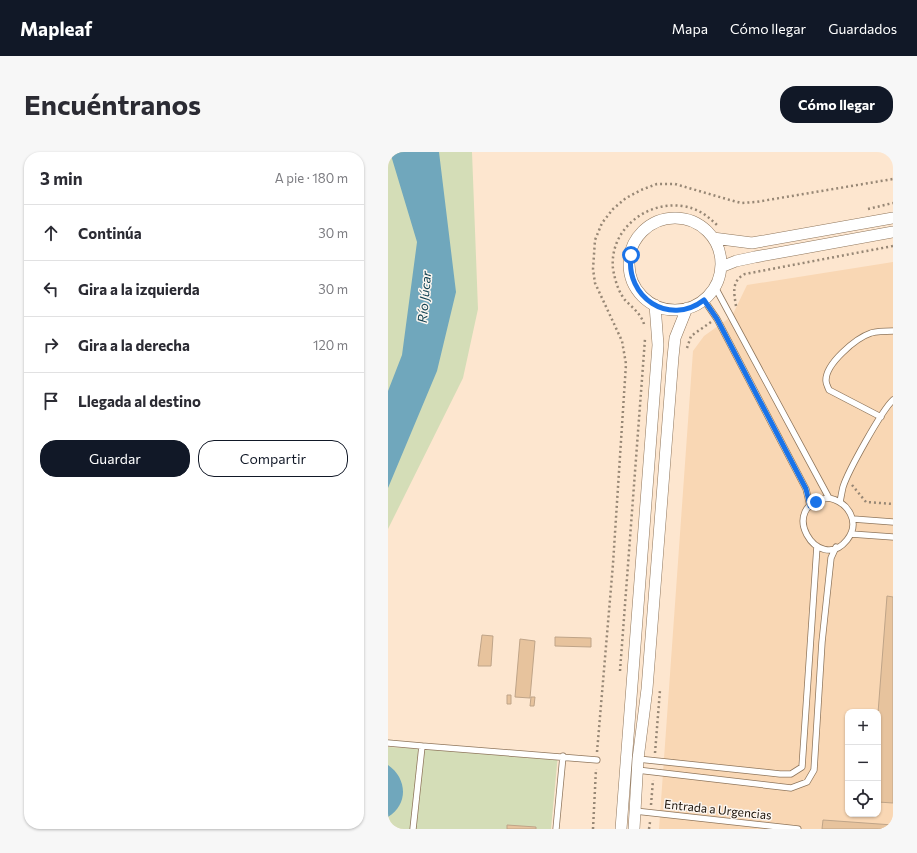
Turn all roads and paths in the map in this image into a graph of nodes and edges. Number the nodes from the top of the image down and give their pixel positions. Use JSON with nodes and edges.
{"nodes":[{"id":1,"x":893,"y":218,"type":"edge"},
{"id":2,"x":893,"y":232,"type":"edge"},
{"id":3,"x":713,"y":238,"type":"junction"},
{"id":4,"x":893,"y":246,"type":"edge"},
{"id":5,"x":721,"y":267,"type":"junction"},
{"id":6,"x":715,"y":287,"type":"junction"},
{"id":7,"x":704,"y":300,"type":"junction"},
{"id":8,"x":655,"y":305,"type":"junction"},
{"id":9,"x":687,"y":308,"type":"junction"},
{"id":10,"x":727,"y":313,"type":"junction"},
{"id":11,"x":717,"y":319,"type":"junction"},
{"id":12,"x":893,"y":331,"type":"edge"},
{"id":13,"x":687,"y":349,"type":"dead end"},
{"id":14,"x":893,"y":400,"type":"edge"},
{"id":15,"x":881,"y":417,"type":"junction"},
{"id":16,"x":846,"y":482,"type":"junction"},
{"id":17,"x":829,"y":498,"type":"junction"},
{"id":18,"x":840,"y":502,"type":"junction"},
{"id":19,"x":893,"y":504,"type":"edge"},
{"id":20,"x":810,"y":506,"type":"junction"},
{"id":21,"x":852,"y":519,"type":"junction"},
{"id":22,"x":893,"y":522,"type":"edge"},
{"id":23,"x":851,"y":534,"type":"junction"},
{"id":24,"x":893,"y":537,"type":"edge"},
{"id":25,"x":816,"y":546,"type":"junction"},
{"id":26,"x":836,"y":547,"type":"junction"},
{"id":27,"x":660,"y":690,"type":"dead end"},
{"id":28,"x":388,"y":743,"type":"edge"},
{"id":29,"x":422,"y":746,"type":"junction"},
{"id":30,"x":563,"y":756,"type":"junction"},
{"id":31,"x":597,"y":760,"type":"dead end"},
{"id":32,"x":654,"y":761,"type":"junction"},
{"id":33,"x":638,"y":765,"type":"junction"},
{"id":34,"x":654,"y":772,"type":"junction"},
{"id":35,"x":635,"y":811,"type":"junction"},
{"id":36,"x":651,"y":813,"type":"junction"},
{"id":37,"x":413,"y":829,"type":"edge"},
{"id":38,"x":556,"y":829,"type":"edge"},
{"id":39,"x":621,"y":829,"type":"edge"},
{"id":40,"x":634,"y":829,"type":"edge"},
{"id":41,"x":649,"y":829,"type":"edge"},
{"id":42,"x":798,"y":829,"type":"edge"}],
"edges":[{"from":1,"to":3,"type":"street"},
{"from":2,"to":5,"type":"street"},
{"from":3,"to":5,"type":"street"},
{"from":3,"to":8,"type":"street"},
{"from":4,"to":10,"type":"path"},
{"from":5,"to":6,"type":"street"},
{"from":6,"to":7,"type":"street"},
{"from":6,"to":10,"type":"lane"},
{"from":7,"to":9,"type":"street"},
{"from":7,"to":11,"type":"lane"},
{"from":8,"to":9,"type":"street"},
{"from":8,"to":39,"type":"street"},
{"from":9,"to":33,"type":"street"},
{"from":10,"to":17,"type":"lane"},
{"from":11,"to":13,"type":"path"},
{"from":11,"to":20,"type":"lane"},
{"from":12,"to":15,"type":"lane"},
{"from":14,"to":15,"type":"lane"},
{"from":15,"to":16,"type":"lane"},
{"from":16,"to":18,"type":"lane"},
{"from":16,"to":19,"type":"path"},
{"from":17,"to":18,"type":"lane"},
{"from":17,"to":20,"type":"lane"},
{"from":18,"to":21,"type":"lane"},
{"from":20,"to":25,"type":"lane"},
{"from":21,"to":22,"type":"lane"},
{"from":21,"to":23,"type":"lane"},
{"from":23,"to":24,"type":"lane"},
{"from":23,"to":26,"type":"lane"},
{"from":25,"to":26,"type":"lane"},
{"from":25,"to":32,"type":"lane"},
{"from":26,"to":34,"type":"lane"},
{"from":27,"to":32,"type":"path"},
{"from":28,"to":29,"type":"lane"},
{"from":29,"to":30,"type":"lane"},
{"from":29,"to":37,"type":"lane"},
{"from":30,"to":31,"type":"lane"},
{"from":30,"to":38,"type":"lane"},
{"from":32,"to":33,"type":"lane"},
{"from":33,"to":34,"type":"lane"},
{"from":33,"to":35,"type":"street"},
{"from":34,"to":36,"type":"path"},
{"from":35,"to":36,"type":"lane","name":"Entrada a Urgencias"},
{"from":35,"to":40,"type":"street"},
{"from":36,"to":41,"type":"path"},
{"from":36,"to":42,"type":"lane","name":"Entrada a Urgencias"}]}
